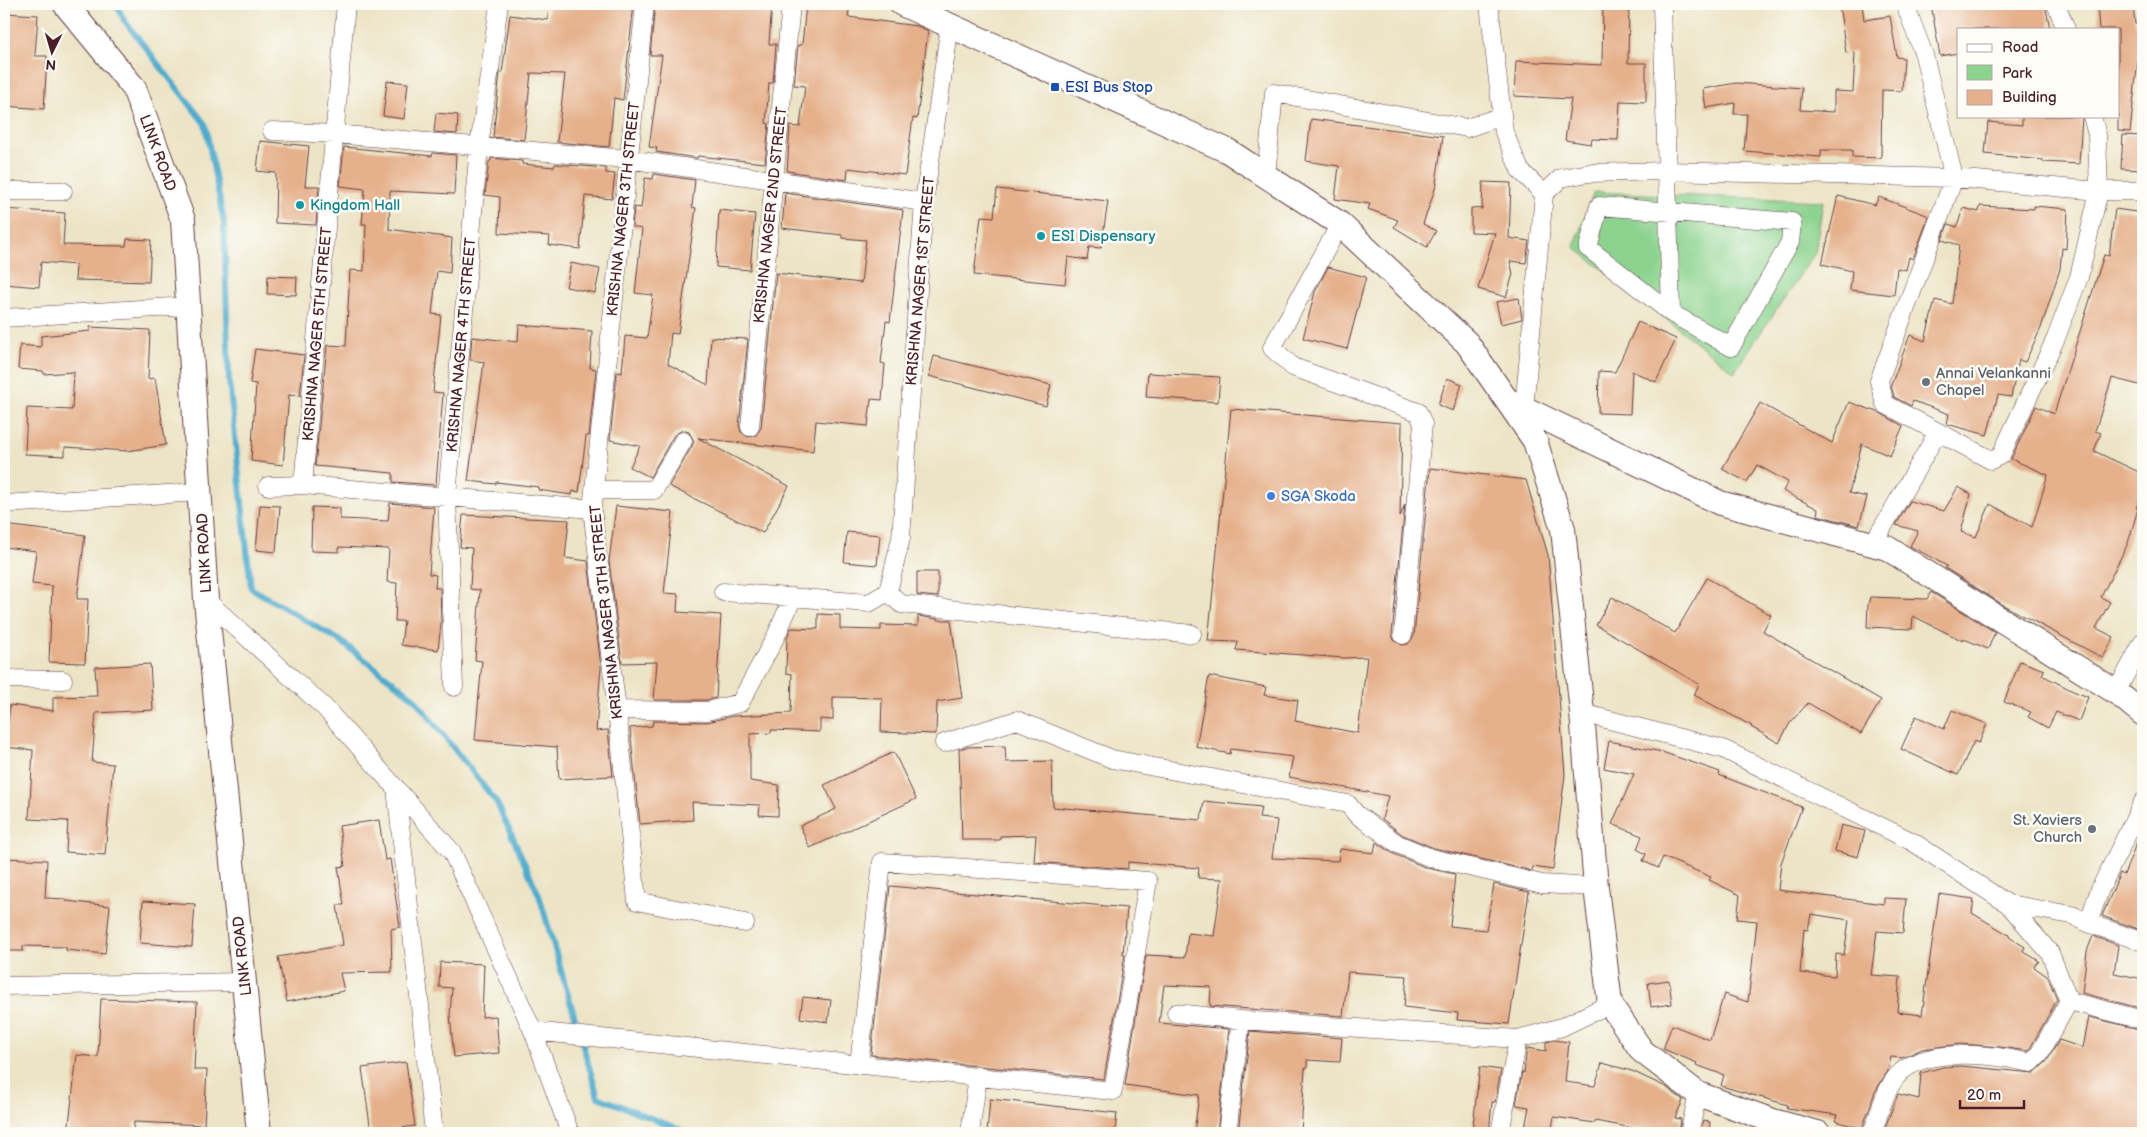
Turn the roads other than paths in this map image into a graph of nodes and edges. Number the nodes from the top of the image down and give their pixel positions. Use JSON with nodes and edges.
{"nodes":[{"id":1,"x":65,"y":4,"type":"edge"},
{"id":2,"x":346,"y":4,"type":"edge"},
{"id":3,"x":500,"y":4,"type":"edge"},
{"id":4,"x":645,"y":4,"type":"edge"},
{"id":5,"x":791,"y":4,"type":"edge"},
{"id":6,"x":902,"y":4,"type":"edge"},
{"id":7,"x":1489,"y":4,"type":"edge"},
{"id":8,"x":1662,"y":4,"type":"edge"},
{"id":9,"x":1905,"y":4,"type":"edge"},
{"id":10,"x":2056,"y":4,"type":"edge"},
{"id":11,"x":950,"y":25,"type":"junction"},
{"id":12,"x":2066,"y":28,"type":"edge"},
{"id":13,"x":1502,"y":116,"type":"junction"},
{"id":14,"x":2093,"y":118,"type":"edge"},
{"id":15,"x":272,"y":131,"type":"dead end"},
{"id":16,"x":334,"y":134,"type":"junction"},
{"id":17,"x":479,"y":147,"type":"junction"},
{"id":18,"x":627,"y":159,"type":"junction"},
{"id":19,"x":1666,"y":170,"type":"junction"},
{"id":20,"x":1266,"y":176,"type":"junction"},
{"id":21,"x":1954,"y":178,"type":"junction"},
{"id":22,"x":773,"y":179,"type":"junction"},
{"id":23,"x":4,"y":190,"type":"edge"},
{"id":24,"x":63,"y":190,"type":"dead end"},
{"id":25,"x":2099,"y":190,"type":"junction"},
{"id":26,"x":2143,"y":191,"type":"edge"},
{"id":27,"x":1544,"y":194,"type":"junction"},
{"id":28,"x":924,"y":202,"type":"junction"},
{"id":29,"x":1668,"y":212,"type":"junction"},
{"id":30,"x":1340,"y":224,"type":"junction"},
{"id":31,"x":187,"y":306,"type":"junction"},
{"id":32,"x":1671,"y":313,"type":"junction"},
{"id":33,"x":4,"y":318,"type":"edge"},
{"id":34,"x":1515,"y":404,"type":"junction"},
{"id":35,"x":750,"y":427,"type":"dead end"},
{"id":36,"x":1938,"y":432,"type":"junction"},
{"id":37,"x":683,"y":441,"type":"dead end"},
{"id":38,"x":303,"y":485,"type":"junction"},
{"id":39,"x":268,"y":486,"type":"dead end"},
{"id":40,"x":594,"y":490,"type":"junction"},
{"id":41,"x":200,"y":492,"type":"junction"},
{"id":42,"x":447,"y":496,"type":"junction"},
{"id":43,"x":4,"y":504,"type":"edge"},
{"id":44,"x":592,"y":509,"type":"junction"},
{"id":45,"x":1873,"y":544,"type":"junction"},
{"id":46,"x":723,"y":592,"type":"dead end"},
{"id":47,"x":888,"y":592,"type":"junction"},
{"id":48,"x":793,"y":597,"type":"junction"},
{"id":49,"x":206,"y":600,"type":"junction"},
{"id":50,"x":1192,"y":634,"type":"dead end"},
{"id":51,"x":1403,"y":635,"type":"dead end"},
{"id":52,"x":2143,"y":642,"type":"edge"},
{"id":53,"x":4,"y":679,"type":"edge"},
{"id":54,"x":63,"y":680,"type":"dead end"},
{"id":55,"x":454,"y":688,"type":"dead end"},
{"id":56,"x":2116,"y":692,"type":"junction"},
{"id":57,"x":617,"y":710,"type":"junction"},
{"id":58,"x":1582,"y":713,"type":"junction"},
{"id":59,"x":2143,"y":714,"type":"edge"},
{"id":60,"x":944,"y":743,"type":"dead end"},
{"id":61,"x":396,"y":788,"type":"junction"},
{"id":62,"x":2143,"y":802,"type":"edge"},
{"id":63,"x":1596,"y":887,"type":"junction"},
{"id":64,"x":2008,"y":904,"type":"junction"},
{"id":65,"x":745,"y":923,"type":"dead end"},
{"id":66,"x":2088,"y":923,"type":"junction"},
{"id":67,"x":2143,"y":942,"type":"edge"},
{"id":68,"x":244,"y":982,"type":"junction"},
{"id":69,"x":4,"y":986,"type":"edge"},
{"id":70,"x":2069,"y":1000,"type":"junction"},
{"id":71,"x":1610,"y":1004,"type":"junction"},
{"id":72,"x":1176,"y":1014,"type":"dead end"},
{"id":73,"x":1241,"y":1020,"type":"junction"},
{"id":74,"x":2143,"y":1020,"type":"edge"},
{"id":75,"x":534,"y":1031,"type":"junction"},
{"id":76,"x":1518,"y":1039,"type":"junction"},
{"id":77,"x":859,"y":1065,"type":"junction"},
{"id":78,"x":978,"y":1076,"type":"junction"},
{"id":79,"x":1698,"y":1094,"type":"junction"},
{"id":80,"x":259,"y":1133,"type":"edge"},
{"id":81,"x":434,"y":1133,"type":"edge"},
{"id":82,"x":570,"y":1133,"type":"edge"},
{"id":83,"x":970,"y":1133,"type":"edge"},
{"id":84,"x":1227,"y":1133,"type":"edge"},
{"id":85,"x":1500,"y":1133,"type":"edge"},
{"id":86,"x":1689,"y":1133,"type":"edge"},
{"id":87,"x":1818,"y":1133,"type":"edge"},
{"id":88,"x":1872,"y":1133,"type":"edge"}],
"edges":[{"from":1,"to":31,"type":"street","name":"LINK ROAD"},
{"from":2,"to":16,"type":"street","name":"KRISHNA NAGER 5TH STREET"},
{"from":3,"to":17,"type":"street","name":"KRISHNA NAGER 4TH STREET"},
{"from":4,"to":18,"type":"street","name":"KRISHNA NAGER 3TH STREET"},
{"from":5,"to":22,"type":"street","name":"KRISHNA NAGER 2ND STREET"},
{"from":6,"to":11,"type":"street"},
{"from":7,"to":13,"type":"street"},
{"from":8,"to":19,"type":"street"},
{"from":9,"to":21,"type":"street"},
{"from":10,"to":12,"type":"street"},
{"from":11,"to":20,"type":"street"},
{"from":11,"to":28,"type":"street","name":"KRISHNA NAGER 1ST STREET"},
{"from":13,"to":20,"type":"street"},
{"from":13,"to":27,"type":"street"},
{"from":14,"to":25,"type":"street"},
{"from":15,"to":16,"type":"street"},
{"from":16,"to":17,"type":"street"},
{"from":16,"to":38,"type":"street","name":"KRISHNA NAGER 5TH STREET"},
{"from":17,"to":18,"type":"street"},
{"from":17,"to":42,"type":"street","name":"KRISHNA NAGER 4TH STREET"},
{"from":18,"to":22,"type":"street"},
{"from":18,"to":40,"type":"street","name":"KRISHNA NAGER 3TH STREET"},
{"from":19,"to":21,"type":"street"},
{"from":19,"to":27,"type":"street"},
{"from":19,"to":29,"type":"street"},
{"from":20,"to":30,"type":"street"},
{"from":21,"to":25,"type":"street"},
{"from":21,"to":36,"type":"street"},
{"from":22,"to":28,"type":"street"},
{"from":22,"to":35,"type":"street","name":"KRISHNA NAGER 2ND STREET"},
{"from":23,"to":24,"type":"street"},
{"from":25,"to":26,"type":"street"},
{"from":25,"to":36,"type":"street"},
{"from":27,"to":34,"type":"street"},
{"from":28,"to":47,"type":"street","name":"KRISHNA NAGER 1ST STREET"},
{"from":29,"to":32,"type":"street"},
{"from":29,"to":32,"type":"street"},
{"from":29,"to":32,"type":"street"},
{"from":30,"to":34,"type":"street"},
{"from":30,"to":51,"type":"street"},
{"from":31,"to":33,"type":"street"},
{"from":31,"to":41,"type":"street","name":"LINK ROAD"},
{"from":34,"to":45,"type":"street"},
{"from":34,"to":58,"type":"street"},
{"from":36,"to":45,"type":"street"},
{"from":37,"to":40,"type":"street"},
{"from":38,"to":39,"type":"street"},
{"from":38,"to":42,"type":"street"},
{"from":40,"to":44,"type":"street","name":"KRISHNA NAGER 3TH STREET"},
{"from":41,"to":43,"type":"street"},
{"from":41,"to":49,"type":"street","name":"LINK ROAD"},
{"from":42,"to":44,"type":"street"},
{"from":42,"to":55,"type":"street","name":"KRISHNA NAGER 4TH STREET"},
{"from":44,"to":57,"type":"street","name":"KRISHNA NAGER 3TH STREET"},
{"from":45,"to":56,"type":"street"},
{"from":46,"to":48,"type":"street"},
{"from":47,"to":48,"type":"street"},
{"from":47,"to":50,"type":"street"},
{"from":48,"to":57,"type":"street"},
{"from":49,"to":61,"type":"street"},
{"from":49,"to":68,"type":"street","name":"LINK ROAD"},
{"from":52,"to":56,"type":"street"},
{"from":53,"to":54,"type":"street"},
{"from":56,"to":59,"type":"street"},
{"from":57,"to":65,"type":"street","name":"KRISHNA NAGER 3TH STREET"},
{"from":58,"to":63,"type":"street"},
{"from":58,"to":64,"type":"street"},
{"from":60,"to":63,"type":"street"},
{"from":61,"to":75,"type":"street"},
{"from":61,"to":81,"type":"street"},
{"from":62,"to":66,"type":"street"},
{"from":63,"to":71,"type":"street"},
{"from":64,"to":66,"type":"street"},
{"from":64,"to":70,"type":"street"},
{"from":66,"to":67,"type":"street"},
{"from":68,"to":69,"type":"street"},
{"from":68,"to":80,"type":"street","name":"LINK ROAD"},
{"from":70,"to":74,"type":"street"},
{"from":70,"to":88,"type":"street"},
{"from":71,"to":76,"type":"street"},
{"from":71,"to":79,"type":"street"},
{"from":72,"to":73,"type":"street"},
{"from":73,"to":76,"type":"street"},
{"from":73,"to":84,"type":"street"},
{"from":75,"to":77,"type":"street"},
{"from":75,"to":82,"type":"street"},
{"from":76,"to":85,"type":"street"},
{"from":77,"to":78,"type":"street"},
{"from":77,"to":78,"type":"street"},
{"from":78,"to":83,"type":"street"},
{"from":79,"to":86,"type":"street"},
{"from":79,"to":87,"type":"street"}]}
